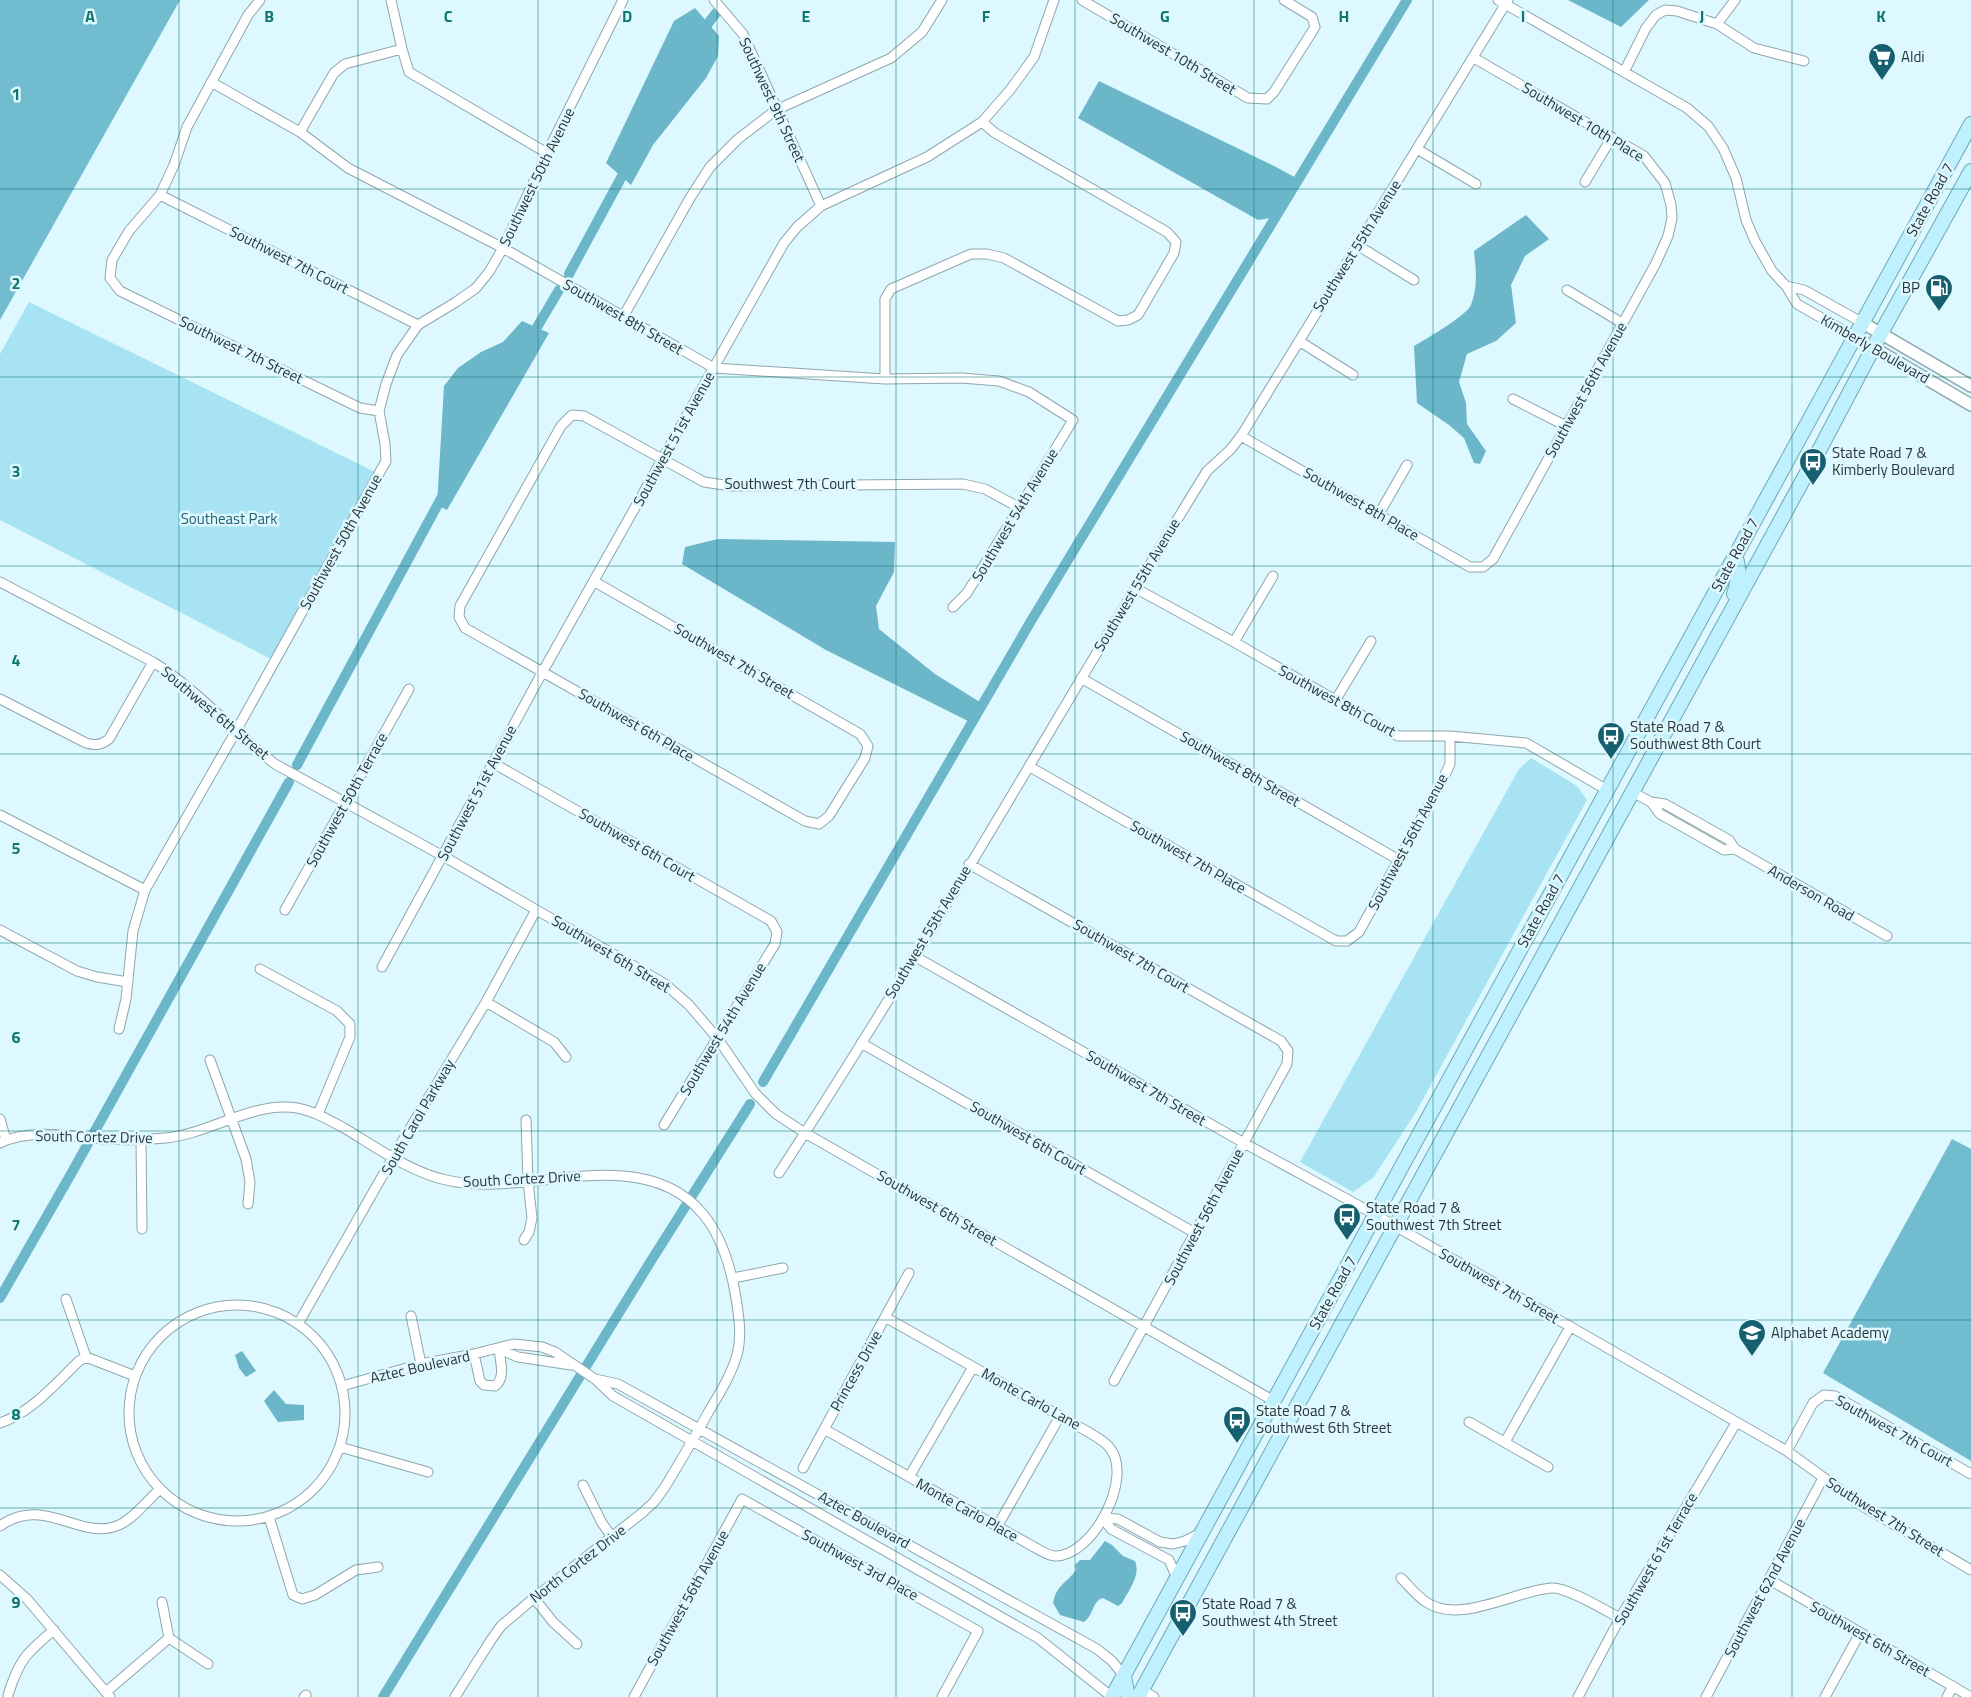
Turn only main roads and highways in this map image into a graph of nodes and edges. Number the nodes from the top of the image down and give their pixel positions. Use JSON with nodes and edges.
{"nodes":[{"id":1,"x":1971,"y":124,"type":"edge"},
{"id":2,"x":1971,"y":172,"type":"edge"},
{"id":3,"x":1735,"y":555,"type":"junction"},
{"id":4,"x":1726,"y":620,"type":"junction"},
{"id":5,"x":1627,"y":755,"type":"junction"},
{"id":6,"x":1607,"y":790,"type":"junction"},
{"id":7,"x":1632,"y":792,"type":"junction"},
{"id":8,"x":1606,"y":840,"type":"junction"},
{"id":9,"x":1274,"y":1401,"type":"junction"},
{"id":10,"x":1275,"y":1445,"type":"junction"},
{"id":11,"x":1140,"y":1645,"type":"junction"},
{"id":12,"x":1124,"y":1676,"type":"junction"},
{"id":13,"x":1140,"y":1694,"type":"edge"},
{"id":14,"x":1112,"y":1697,"type":"edge"},
{"id":15,"x":1128,"y":1697,"type":"edge"}],
"edges":[{"from":1,"to":3,"type":"main road","name":"State Road 7"},
{"from":2,"to":4,"type":"main road","name":"State Road 7"},
{"from":3,"to":4,"type":"main road"},
{"from":3,"to":5,"type":"main road","name":"State Road 7"},
{"from":4,"to":7,"type":"main road","name":"State Road 7"},
{"from":5,"to":6,"type":"main road","name":"State Road 7"},
{"from":5,"to":7,"type":"main road"},
{"from":6,"to":8,"type":"main road"},
{"from":6,"to":9,"type":"main road","name":"State Road 7"},
{"from":7,"to":8,"type":"main road","name":"State Road 7"},
{"from":8,"to":10,"type":"main road","name":"State Road 7"},
{"from":9,"to":10,"type":"main road"},
{"from":9,"to":11,"type":"main road","name":"State Road 7"},
{"from":10,"to":13,"type":"main road","name":"State Road 7"},
{"from":11,"to":12,"type":"main road","name":"State Road 7"},
{"from":11,"to":13,"type":"main road"},
{"from":12,"to":14,"type":"main road","name":"State Road 7"},
{"from":12,"to":15,"type":"main road"}]}
